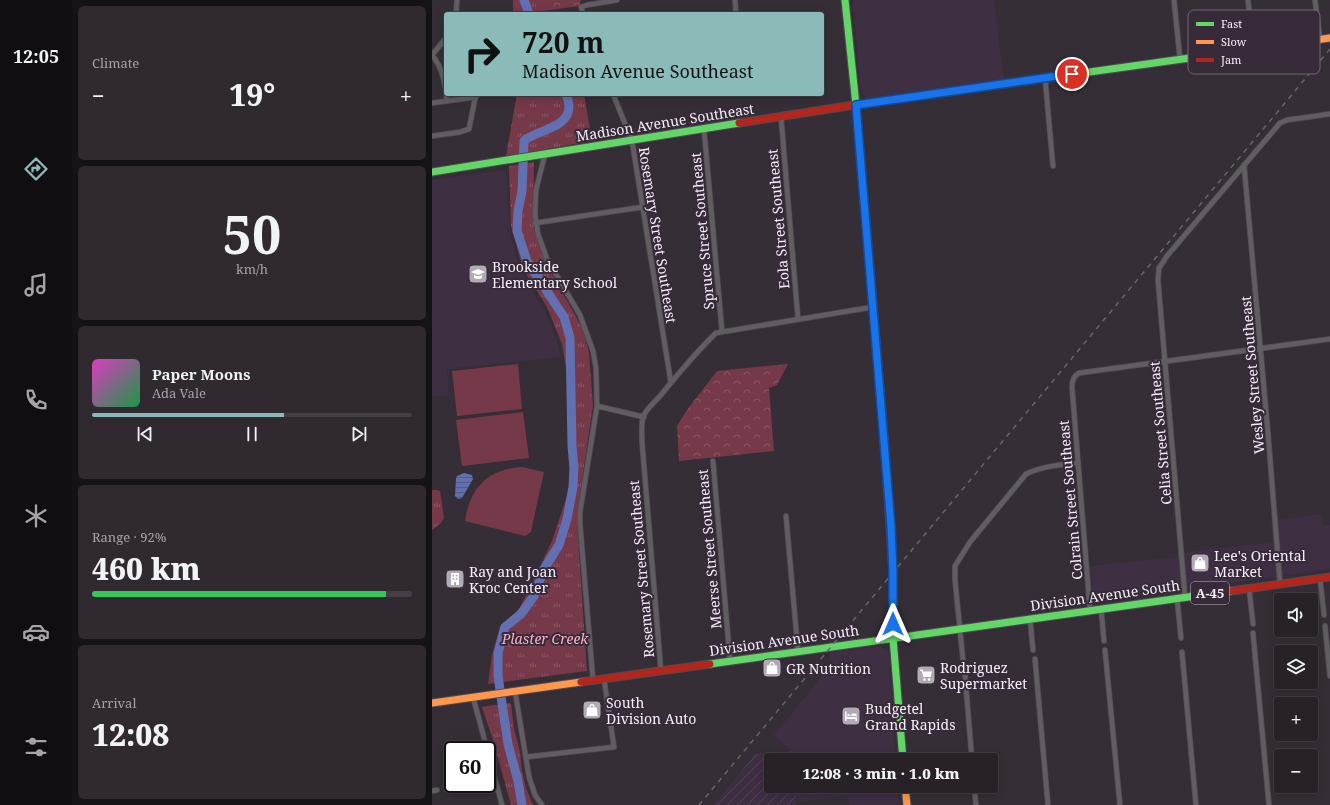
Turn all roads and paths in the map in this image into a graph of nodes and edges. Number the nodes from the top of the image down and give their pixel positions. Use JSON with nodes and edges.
{"nodes":[{"id":1,"x":457,"y":0,"type":"edge"},
{"id":2,"x":617,"y":0,"type":"edge"},
{"id":3,"x":734,"y":0,"type":"edge"},
{"id":4,"x":845,"y":0,"type":"edge"},
{"id":5,"x":1174,"y":0,"type":"edge"},
{"id":6,"x":1248,"y":0,"type":"edge"},
{"id":7,"x":1315,"y":0,"type":"edge"},
{"id":8,"x":1249,"y":10,"type":"edge"},
{"id":9,"x":1316,"y":10,"type":"edge"},
{"id":10,"x":456,"y":12,"type":"edge"},
{"id":11,"x":582,"y":12,"type":"edge"},
{"id":12,"x":736,"y":12,"type":"edge"},
{"id":13,"x":1330,"y":38,"type":"edge"},
{"id":14,"x":444,"y":40,"type":"edge"},
{"id":15,"x":1320,"y":40,"type":"edge"},
{"id":16,"x":432,"y":55,"type":"edge"},
{"id":17,"x":1188,"y":58,"type":"edge"},
{"id":18,"x":1180,"y":59,"type":"junction"},
{"id":19,"x":1045,"y":78,"type":"junction"},
{"id":20,"x":444,"y":87,"type":"edge"},
{"id":21,"x":446,"y":96,"type":"edge"},
{"id":22,"x":471,"y":96,"type":"edge"},
{"id":23,"x":476,"y":96,"type":"edge"},
{"id":24,"x":614,"y":96,"type":"edge"},
{"id":25,"x":447,"y":101,"type":"junction"},
{"id":26,"x":432,"y":103,"type":"edge"},
{"id":27,"x":856,"y":105,"type":"junction"},
{"id":28,"x":1330,"y":114,"type":"edge"},
{"id":29,"x":781,"y":117,"type":"junction"},
{"id":30,"x":704,"y":129,"type":"junction"},
{"id":31,"x":432,"y":136,"type":"edge"},
{"id":32,"x":632,"y":141,"type":"junction"},
{"id":33,"x":545,"y":154,"type":"junction"},
{"id":34,"x":1244,"y":165,"type":"junction"},
{"id":35,"x":1053,"y":166,"type":"dead end"},
{"id":36,"x":432,"y":172,"type":"edge"},
{"id":37,"x":643,"y":207,"type":"junction"},
{"id":38,"x":535,"y":223,"type":"junction"},
{"id":39,"x":873,"y":307,"type":"junction"},
{"id":40,"x":798,"y":319,"type":"junction"},
{"id":41,"x":722,"y":331,"type":"junction"},
{"id":42,"x":1330,"y":338,"type":"edge"},
{"id":43,"x":1260,"y":348,"type":"junction"},
{"id":44,"x":1165,"y":362,"type":"junction"},
{"id":45,"x":671,"y":383,"type":"junction"},
{"id":46,"x":597,"y":406,"type":"junction"},
{"id":47,"x":644,"y":417,"type":"junction"},
{"id":48,"x":713,"y":461,"type":"dead end"},
{"id":49,"x":1078,"y":463,"type":"junction"},
{"id":50,"x":786,"y":516,"type":"dead end"},
{"id":51,"x":1330,"y":577,"type":"edge"},
{"id":52,"x":1320,"y":578,"type":"junction"},
{"id":53,"x":1280,"y":583,"type":"junction"},
{"id":54,"x":1249,"y":588,"type":"junction"},
{"id":55,"x":1181,"y":597,"type":"junction"},
{"id":56,"x":1102,"y":608,"type":"junction"},
{"id":57,"x":1090,"y":610,"type":"junction"},
{"id":58,"x":1324,"y":615,"type":"dead end"},
{"id":59,"x":1030,"y":618,"type":"junction"},
{"id":60,"x":1253,"y":624,"type":"dead end"},
{"id":61,"x":1325,"y":626,"type":"dead end"},
{"id":62,"x":960,"y":629,"type":"junction"},
{"id":63,"x":1253,"y":633,"type":"dead end"},
{"id":64,"x":893,"y":638,"type":"junction"},
{"id":65,"x":1181,"y":638,"type":"dead end"},
{"id":66,"x":1104,"y":641,"type":"dead end"},
{"id":67,"x":1033,"y":650,"type":"dead end"},
{"id":68,"x":1105,"y":650,"type":"dead end"},
{"id":69,"x":798,"y":651,"type":"junction"},
{"id":70,"x":1182,"y":652,"type":"dead end"},
{"id":71,"x":1035,"y":659,"type":"dead end"},
{"id":72,"x":730,"y":660,"type":"junction"},
{"id":73,"x":963,"y":660,"type":"dead end"},
{"id":74,"x":661,"y":671,"type":"junction"},
{"id":75,"x":964,"y":675,"type":"dead end"},
{"id":76,"x":1330,"y":676,"type":"edge"},
{"id":77,"x":604,"y":679,"type":"junction"},
{"id":78,"x":592,"y":680,"type":"junction"},
{"id":79,"x":511,"y":692,"type":"junction"},
{"id":80,"x":477,"y":697,"type":"junction"},
{"id":81,"x":432,"y":703,"type":"edge"},
{"id":82,"x":902,"y":753,"type":"edge"},
{"id":83,"x":971,"y":753,"type":"edge"},
{"id":84,"x":526,"y":757,"type":"junction"},
{"id":85,"x":906,"y":793,"type":"edge"},
{"id":86,"x":975,"y":793,"type":"edge"},
{"id":87,"x":502,"y":805,"type":"edge"},
{"id":88,"x":542,"y":805,"type":"edge"},
{"id":89,"x":907,"y":805,"type":"edge"},
{"id":90,"x":976,"y":805,"type":"edge"},
{"id":91,"x":1048,"y":805,"type":"edge"},
{"id":92,"x":1120,"y":805,"type":"edge"},
{"id":93,"x":1196,"y":805,"type":"edge"},
{"id":94,"x":1269,"y":805,"type":"edge"}],
"edges":[{"from":1,"to":10,"type":"street"},
{"from":2,"to":11,"type":"street"},
{"from":3,"to":12,"type":"street"},
{"from":4,"to":27,"type":"main road"},
{"from":5,"to":18,"type":"street"},
{"from":6,"to":8,"type":"street"},
{"from":7,"to":9,"type":"street"},
{"from":13,"to":15,"type":"main road","name":"Madison Avenue Southeast"},
{"from":14,"to":16,"type":"street"},
{"from":16,"to":20,"type":"street"},
{"from":17,"to":18,"type":"main road","name":"Madison Avenue Southeast"},
{"from":18,"to":19,"type":"main road","name":"Madison Avenue Southeast"},
{"from":19,"to":27,"type":"main road","name":"Madison Avenue Southeast"},
{"from":19,"to":35,"type":"street"},
{"from":21,"to":25,"type":"street"},
{"from":22,"to":25,"type":"street"},
{"from":23,"to":31,"type":"street"},
{"from":24,"to":32,"type":"street","name":"Rosemary Street Southeast"},
{"from":25,"to":26,"type":"street"},
{"from":27,"to":29,"type":"main road","name":"Madison Avenue Southeast"},
{"from":27,"to":39,"type":"main road"},
{"from":28,"to":34,"type":"street"},
{"from":29,"to":30,"type":"main road","name":"Madison Avenue Southeast"},
{"from":29,"to":40,"type":"street","name":"Eola Street Southeast"},
{"from":30,"to":32,"type":"main road","name":"Madison Avenue Southeast"},
{"from":30,"to":41,"type":"street","name":"Spruce Street Southeast"},
{"from":32,"to":33,"type":"main road","name":"Madison Avenue Southeast"},
{"from":32,"to":37,"type":"street","name":"Rosemary Street Southeast"},
{"from":33,"to":36,"type":"main road","name":"Madison Avenue Southeast"},
{"from":33,"to":38,"type":"street"},
{"from":34,"to":43,"type":"street","name":"Wesley Street Southeast"},
{"from":34,"to":44,"type":"street","name":"Celia Street Southeast"},
{"from":37,"to":38,"type":"street"},
{"from":37,"to":45,"type":"street","name":"Rosemary Street Southeast"},
{"from":38,"to":46,"type":"street"},
{"from":39,"to":40,"type":"street"},
{"from":39,"to":64,"type":"main road"},
{"from":40,"to":41,"type":"street"},
{"from":41,"to":45,"type":"street"},
{"from":42,"to":43,"type":"street"},
{"from":43,"to":44,"type":"street"},
{"from":43,"to":53,"type":"street","name":"Wesley Street Southeast"},
{"from":44,"to":49,"type":"street","name":"Colrain Street Southeast"},
{"from":44,"to":55,"type":"street","name":"Celia Street Southeast"},
{"from":45,"to":47,"type":"street"},
{"from":46,"to":47,"type":"street"},
{"from":46,"to":78,"type":"street"},
{"from":47,"to":74,"type":"street","name":"Rosemary Street Southeast"},
{"from":48,"to":72,"type":"street","name":"Meerse Street Southeast"},
{"from":49,"to":57,"type":"street","name":"Colrain Street Southeast"},
{"from":49,"to":62,"type":"street"},
{"from":50,"to":69,"type":"street"},
{"from":51,"to":52,"type":"main road","name":"Division Avenue South","number":"A-45"},
{"from":52,"to":53,"type":"main road","name":"Division Avenue South","number":"A-45"},
{"from":52,"to":58,"type":"street"},
{"from":53,"to":54,"type":"main road","name":"Division Avenue South","number":"A-45"},
{"from":54,"to":55,"type":"main road","name":"Division Avenue South","number":"A-45"},
{"from":54,"to":60,"type":"street"},
{"from":55,"to":56,"type":"main road","name":"Division Avenue South","number":"A-45"},
{"from":55,"to":65,"type":"street","name":"Celia Street Southeast"},
{"from":56,"to":57,"type":"main road","name":"Division Avenue South","number":"A-45"},
{"from":56,"to":66,"type":"street"},
{"from":57,"to":59,"type":"main road","name":"Division Avenue South","number":"A-45"},
{"from":59,"to":62,"type":"main road","name":"Division Avenue South","number":"A-45"},
{"from":59,"to":67,"type":"street"},
{"from":61,"to":76,"type":"street"},
{"from":62,"to":64,"type":"main road","name":"Division Avenue South","number":"A-45"},
{"from":62,"to":73,"type":"street"},
{"from":63,"to":94,"type":"street"},
{"from":64,"to":69,"type":"main road","name":"Division Avenue South"},
{"from":64,"to":82,"type":"main road"},
{"from":68,"to":92,"type":"street"},
{"from":69,"to":72,"type":"main road","name":"Division Avenue South"},
{"from":70,"to":93,"type":"street"},
{"from":71,"to":91,"type":"street"},
{"from":72,"to":74,"type":"main road","name":"Division Avenue South"},
{"from":74,"to":77,"type":"main road","name":"Division Avenue South"},
{"from":75,"to":83,"type":"street"},
{"from":77,"to":78,"type":"main road","name":"Division Avenue South"},
{"from":77,"to":84,"type":"street"},
{"from":78,"to":79,"type":"main road","name":"Division Avenue South"},
{"from":79,"to":80,"type":"main road","name":"Division Avenue South"},
{"from":79,"to":84,"type":"street"},
{"from":80,"to":81,"type":"main road","name":"Division Avenue South"},
{"from":80,"to":87,"type":"street"},
{"from":84,"to":88,"type":"street"},
{"from":85,"to":89,"type":"main road"},
{"from":86,"to":90,"type":"street"}]}
